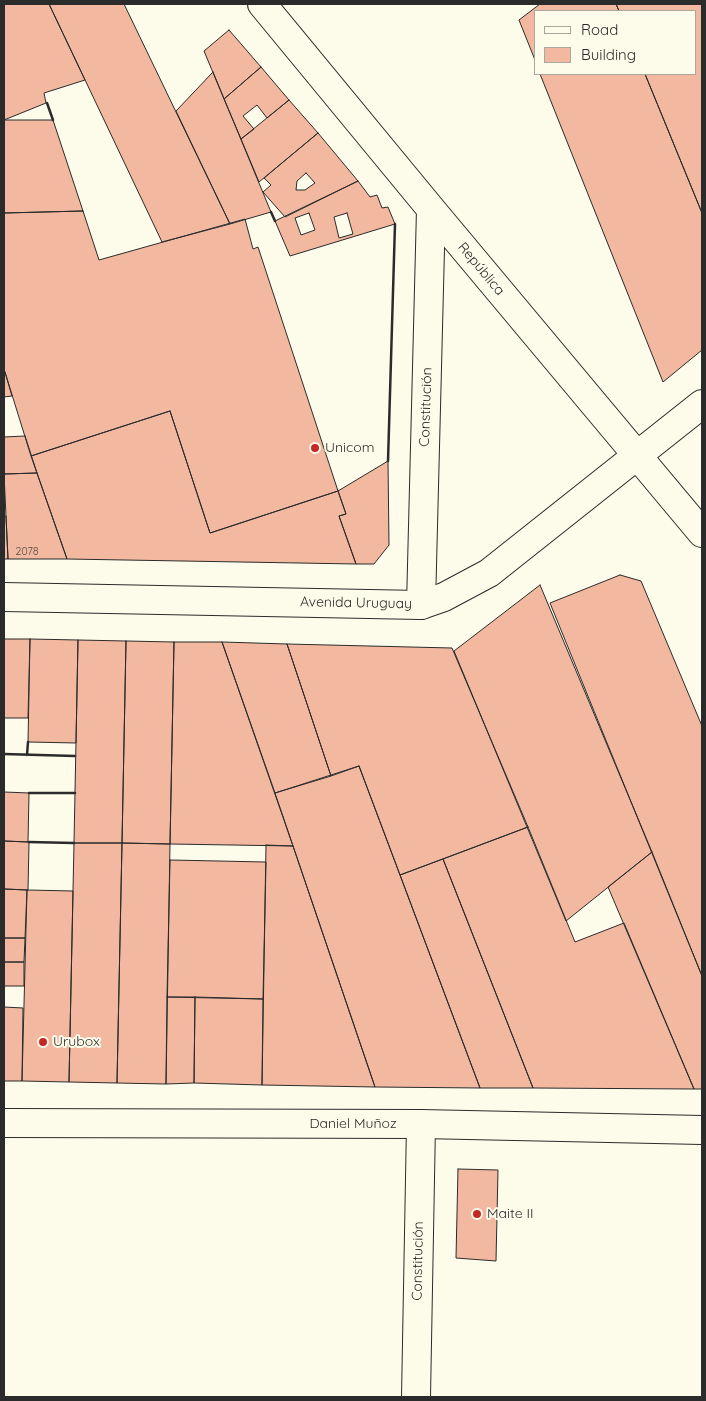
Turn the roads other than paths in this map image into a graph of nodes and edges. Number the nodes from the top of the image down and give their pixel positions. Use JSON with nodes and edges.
{"nodes":[{"id":1,"x":262,"y":4,"type":"edge"},
{"id":2,"x":431,"y":210,"type":"junction"},
{"id":3,"x":702,"y":404,"type":"edge"},
{"id":4,"x":638,"y":456,"type":"junction"},
{"id":5,"x":702,"y":532,"type":"edge"},
{"id":6,"x":4,"y":597,"type":"edge"},
{"id":7,"x":420,"y":604,"type":"junction"},
{"id":8,"x":4,"y":1123,"type":"edge"},
{"id":9,"x":421,"y":1124,"type":"junction"},
{"id":10,"x":702,"y":1130,"type":"edge"},
{"id":11,"x":416,"y":1397,"type":"edge"}],
"edges":[{"from":1,"to":2,"type":"street","name":"República"},
{"from":2,"to":4,"type":"street","name":"República"},
{"from":2,"to":7,"type":"street","name":"Constitución"},
{"from":3,"to":4,"type":"street","name":"Avenida Uruguay"},
{"from":4,"to":5,"type":"street","name":"República"},
{"from":4,"to":7,"type":"street","name":"Avenida Uruguay"},
{"from":6,"to":7,"type":"street","name":"Avenida Uruguay"},
{"from":8,"to":9,"type":"street","name":"Daniel Muñoz"},
{"from":9,"to":10,"type":"street","name":"Daniel Muñoz"},
{"from":9,"to":11,"type":"street","name":"Constitución"}]}
